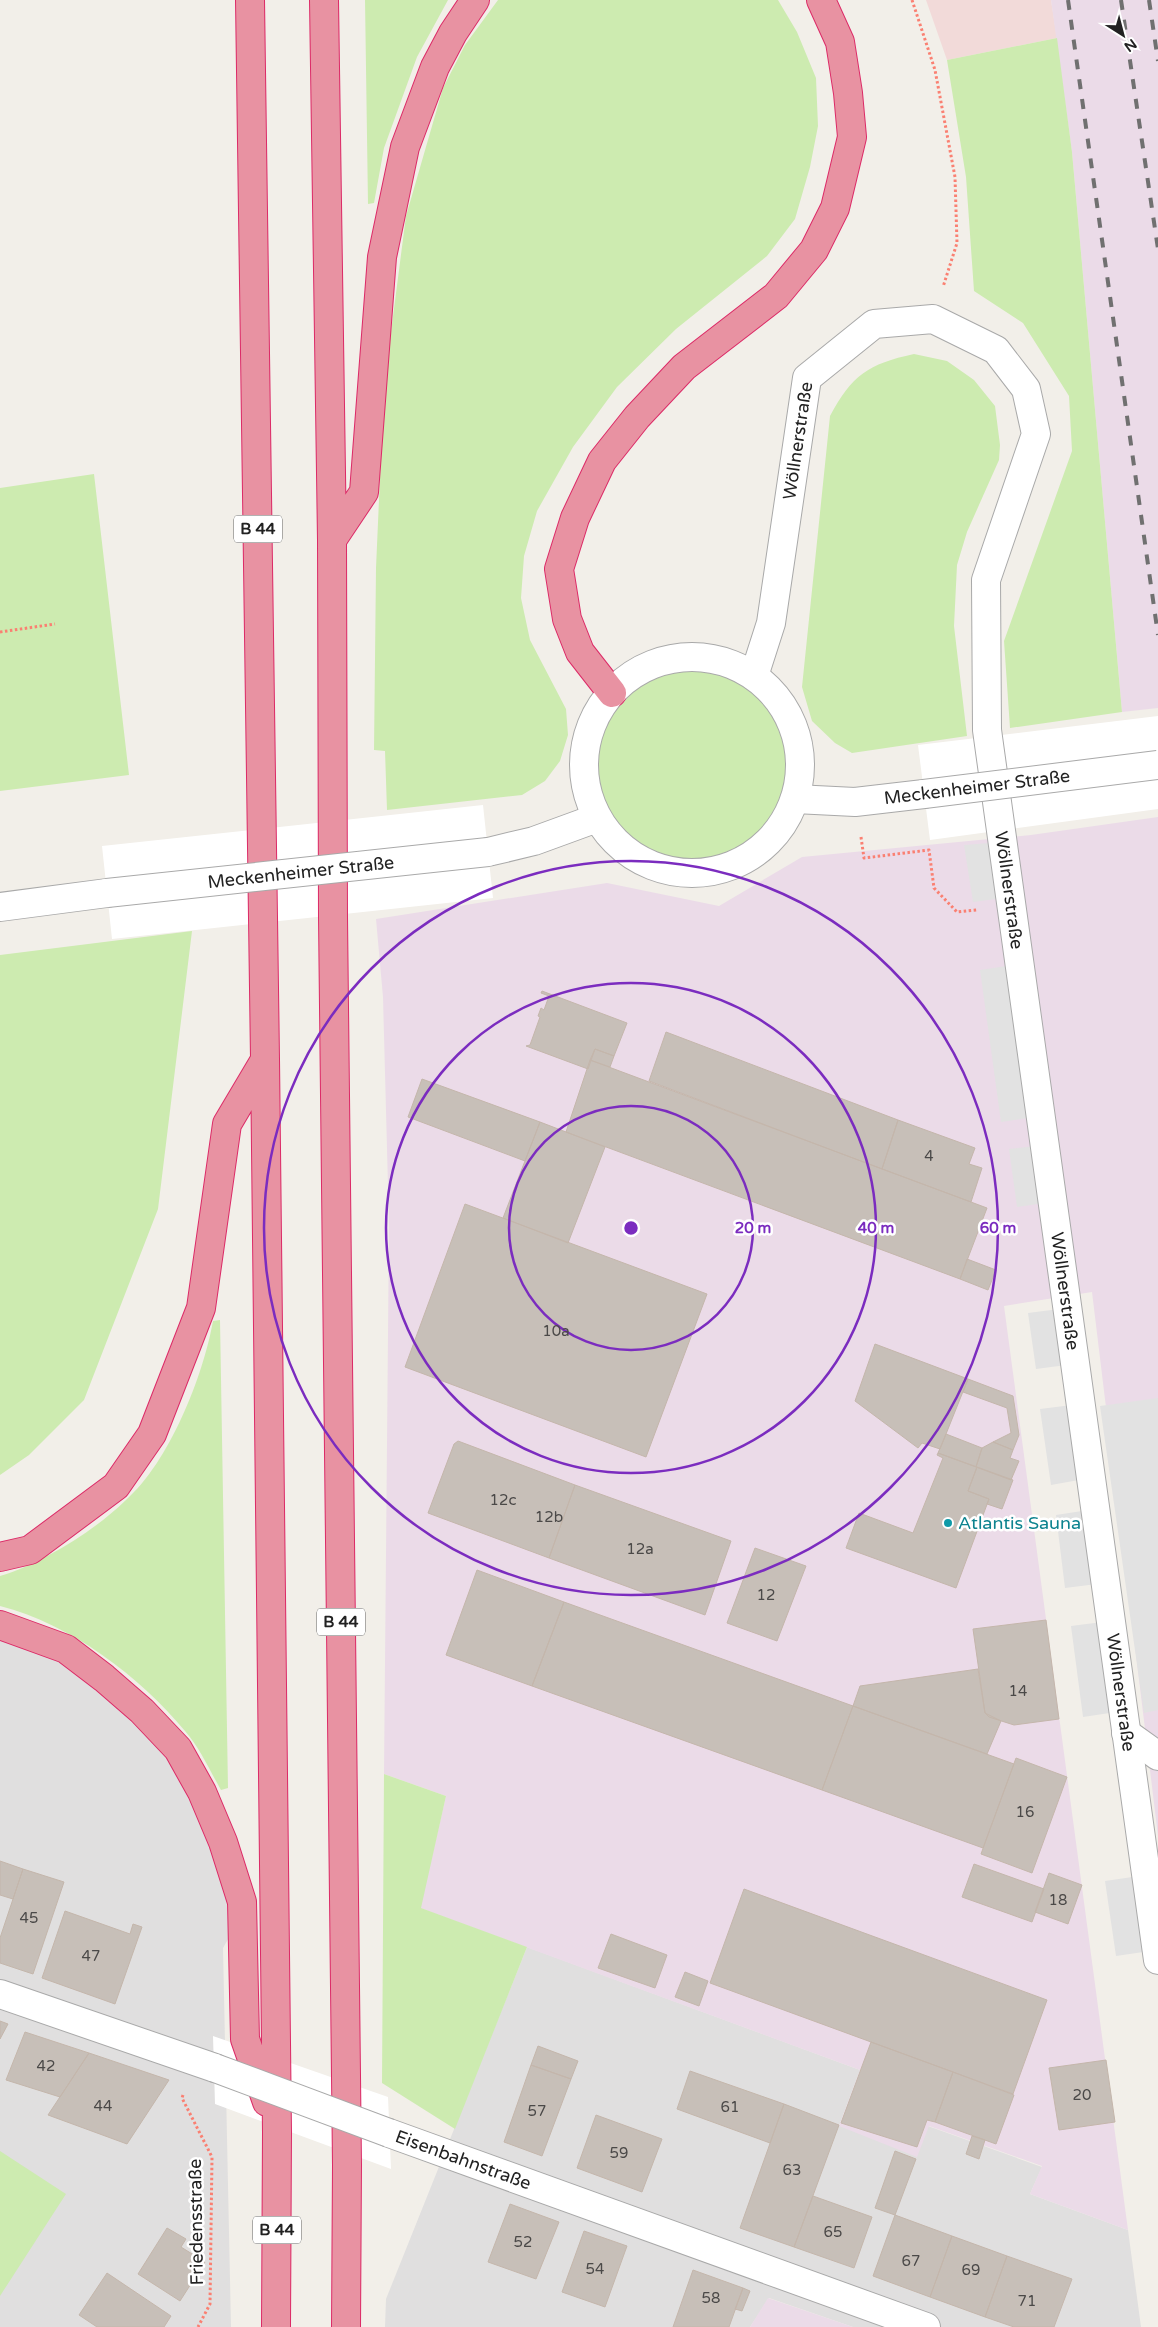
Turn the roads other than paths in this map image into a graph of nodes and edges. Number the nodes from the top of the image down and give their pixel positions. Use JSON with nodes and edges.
{"nodes":[{"id":1,"x":250,"y":0,"type":"edge"},
{"id":2,"x":324,"y":0,"type":"edge"},
{"id":3,"x":475,"y":0,"type":"edge"},
{"id":4,"x":821,"y":5,"type":"edge"},
{"id":5,"x":332,"y":540,"type":"junction"},
{"id":6,"x":754,"y":676,"type":"junction"},
{"id":7,"x":612,"y":693,"type":"junction"},
{"id":8,"x":1158,"y":766,"type":"edge"},
{"id":9,"x":795,"y":799,"type":"junction"},
{"id":10,"x":597,"y":818,"type":"junction"},
{"id":11,"x":0,"y":907,"type":"edge"},
{"id":12,"x":266,"y":1059,"type":"junction"},
{"id":13,"x":0,"y":1557,"type":"edge"},
{"id":14,"x":0,"y":1625,"type":"edge"},
{"id":15,"x":1126,"y":1733,"type":"junction"},
{"id":16,"x":1158,"y":1756,"type":"edge"},
{"id":17,"x":1152,"y":1881,"type":"edge"},
{"id":18,"x":1158,"y":1960,"type":"edge"},
{"id":19,"x":0,"y":1994,"type":"edge"},
{"id":20,"x":277,"y":2132,"type":"junction"},
{"id":21,"x":276,"y":2327,"type":"edge"},
{"id":22,"x":346,"y":2327,"type":"edge"},
{"id":23,"x":926,"y":2327,"type":"edge"}],
"edges":[{"from":1,"to":12,"type":"highway","number":"B 44"},
{"from":2,"to":5,"type":"highway","number":"B 44"},
{"from":3,"to":5,"type":"highway"},
{"from":4,"to":7,"type":"highway"},
{"from":5,"to":22,"type":"highway","number":"B 44"},
{"from":6,"to":7,"type":"street"},
{"from":6,"to":9,"type":"street"},
{"from":6,"to":15,"type":"street","name":"Wöllnerstraße"},
{"from":7,"to":10,"type":"street"},
{"from":8,"to":9,"type":"street","name":"Meckenheimer Straße","bridge":true},
{"from":9,"to":10,"type":"street"},
{"from":10,"to":11,"type":"street","name":"Meckenheimer Straße","bridge":true},
{"from":12,"to":13,"type":"highway"},
{"from":12,"to":20,"type":"highway","number":"B 44"},
{"from":14,"to":20,"type":"highway"},
{"from":15,"to":16,"type":"street"},
{"from":15,"to":17,"type":"street","name":"Wöllnerstraße"},
{"from":17,"to":18,"type":"street","name":"Wöllnerstraße"},
{"from":19,"to":23,"type":"street","name":"Eisenbahnstraße","bridge":true},
{"from":20,"to":21,"type":"highway","number":"B 44"}]}
